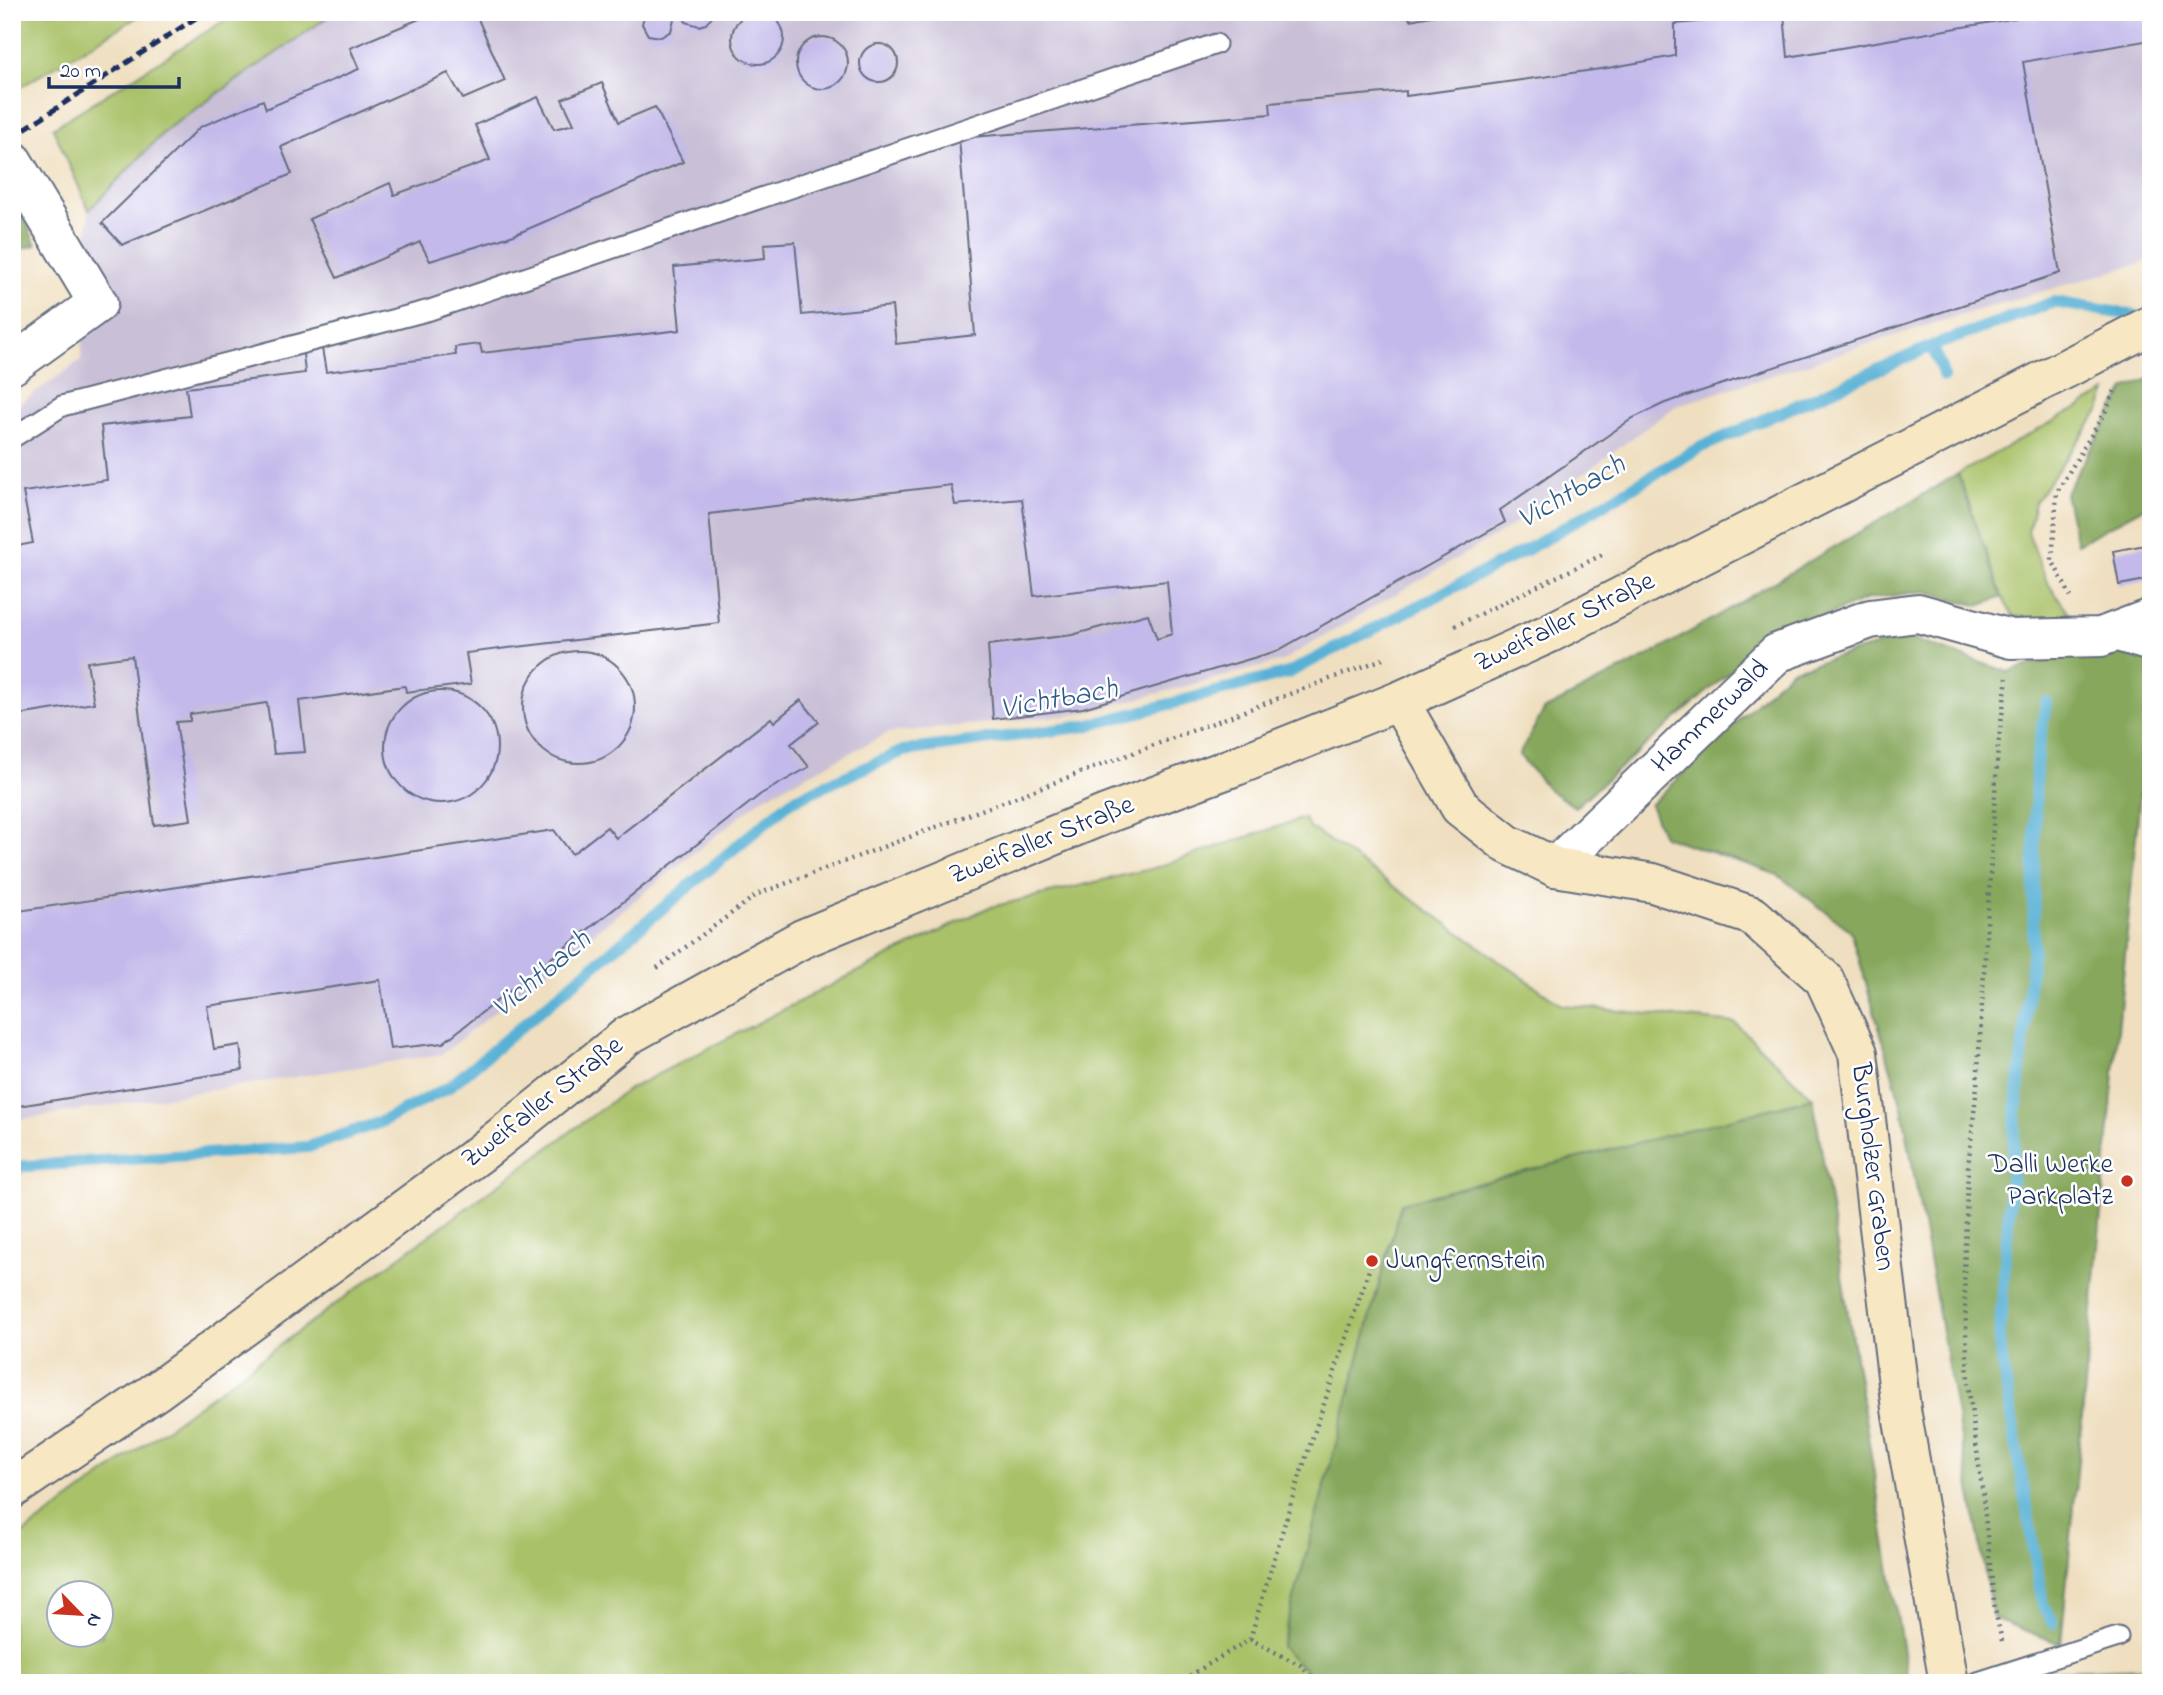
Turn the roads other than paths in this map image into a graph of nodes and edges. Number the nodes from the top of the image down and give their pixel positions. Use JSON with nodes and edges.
{"nodes":[{"id":1,"x":1216,"y":44,"type":"dead end"},
{"id":2,"x":12,"y":160,"type":"edge"},
{"id":3,"x":2151,"y":325,"type":"edge"},
{"id":4,"x":12,"y":365,"type":"edge"},
{"id":5,"x":12,"y":438,"type":"edge"},
{"id":6,"x":2151,"y":618,"type":"edge"},
{"id":7,"x":2101,"y":637,"type":"junction"},
{"id":8,"x":2151,"y":652,"type":"edge"},
{"id":9,"x":1399,"y":701,"type":"junction"},
{"id":10,"x":1555,"y":867,"type":"junction"},
{"id":11,"x":15,"y":1483,"type":"edge"},
{"id":12,"x":2118,"y":1637,"type":"dead end"},
{"id":13,"x":1949,"y":1683,"type":"edge"},
{"id":14,"x":1975,"y":1683,"type":"edge"}],
"edges":[{"from":1,"to":5,"type":"lane"},
{"from":2,"to":4,"type":"street"},
{"from":3,"to":9,"type":"main road","name":"Zweifaller Straße"},
{"from":6,"to":7,"type":"street","name":"Hammerwald"},
{"from":7,"to":8,"type":"lane","name":"Hammerwald"},
{"from":7,"to":10,"type":"street","name":"Hammerwald"},
{"from":9,"to":10,"type":"main road","name":"Burgholzer Graben"},
{"from":9,"to":11,"type":"main road","name":"Zweifaller Straße"},
{"from":10,"to":13,"type":"main road","name":"Burgholzer Graben"},
{"from":12,"to":14,"type":"lane"}]}
